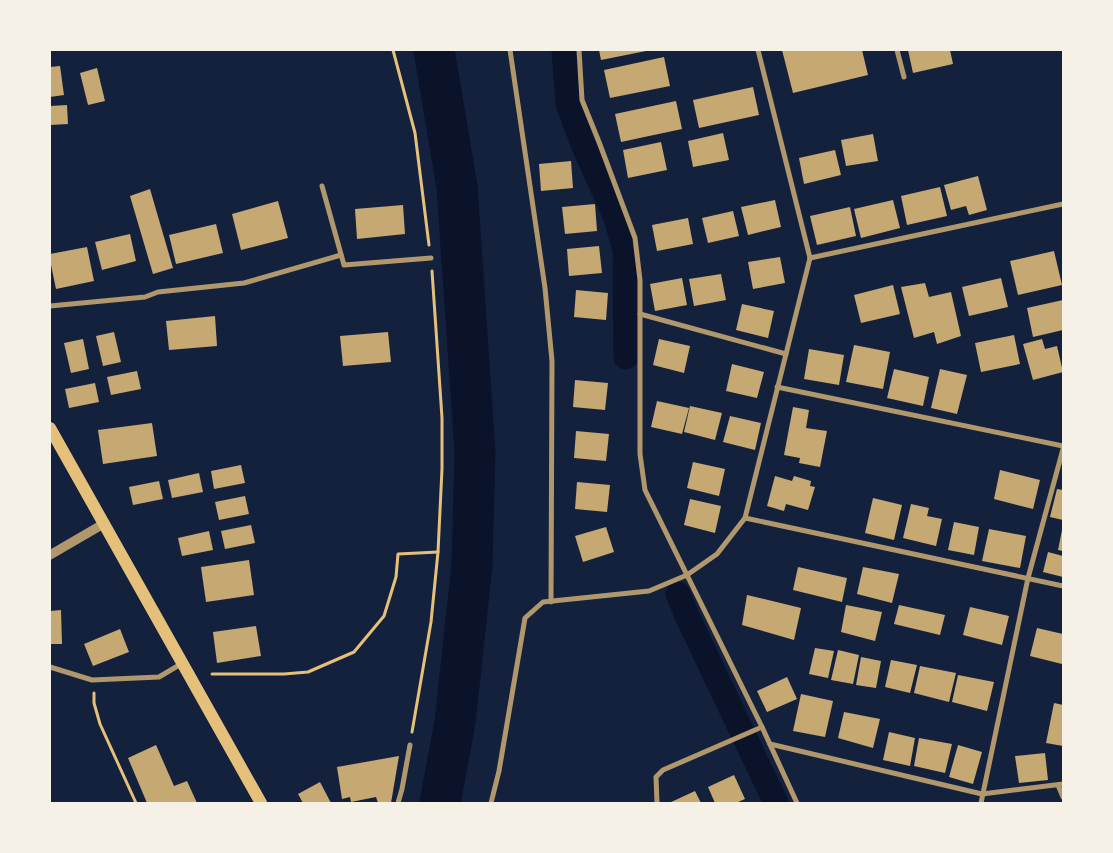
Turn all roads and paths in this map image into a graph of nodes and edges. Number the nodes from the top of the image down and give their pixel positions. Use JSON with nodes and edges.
{"nodes":[{"id":1,"x":393,"y":50,"type":"edge"},
{"id":2,"x":510,"y":50,"type":"edge"},
{"id":3,"x":580,"y":50,"type":"edge"},
{"id":4,"x":758,"y":50,"type":"edge"},
{"id":5,"x":898,"y":50,"type":"edge"},
{"id":6,"x":904,"y":77,"type":"dead end"},
{"id":7,"x":322,"y":186,"type":"dead end"},
{"id":8,"x":1063,"y":204,"type":"edge"},
{"id":9,"x":341,"y":255,"type":"junction"},
{"id":10,"x":431,"y":258,"type":"junction"},
{"id":11,"x":810,"y":258,"type":"junction"},
{"id":12,"x":50,"y":306,"type":"edge"},
{"id":13,"x":640,"y":314,"type":"junction"},
{"id":14,"x":786,"y":354,"type":"junction"},
{"id":15,"x":777,"y":387,"type":"junction"},
{"id":16,"x":50,"y":428,"type":"edge"},
{"id":17,"x":1063,"y":448,"type":"edge"},
{"id":18,"x":745,"y":518,"type":"junction"},
{"id":19,"x":105,"y":523,"type":"junction"},
{"id":20,"x":438,"y":552,"type":"junction"},
{"id":21,"x":50,"y":556,"type":"edge"},
{"id":22,"x":687,"y":575,"type":"junction"},
{"id":23,"x":1028,"y":578,"type":"junction"},
{"id":24,"x":1063,"y":586,"type":"edge"},
{"id":25,"x":551,"y":602,"type":"junction"},
{"id":26,"x":182,"y":664,"type":"junction"},
{"id":27,"x":50,"y":667,"type":"edge"},
{"id":28,"x":212,"y":674,"type":"dead end"},
{"id":29,"x":92,"y":680,"type":"junction"},
{"id":30,"x":762,"y":727,"type":"junction"},
{"id":31,"x":770,"y":744,"type":"junction"},
{"id":32,"x":410,"y":745,"type":"joint"},
{"id":33,"x":1060,"y":785,"type":"edge"},
{"id":34,"x":982,"y":794,"type":"junction"},
{"id":35,"x":1063,"y":797,"type":"edge"},
{"id":36,"x":136,"y":803,"type":"edge"},
{"id":37,"x":261,"y":803,"type":"edge"},
{"id":38,"x":398,"y":803,"type":"edge"},
{"id":39,"x":491,"y":803,"type":"edge"},
{"id":40,"x":657,"y":803,"type":"edge"},
{"id":41,"x":797,"y":803,"type":"edge"},
{"id":42,"x":981,"y":803,"type":"edge"}],
"edges":[{"from":1,"to":10,"type":"path"},
{"from":2,"to":25,"type":"street"},
{"from":3,"to":13,"type":"street"},
{"from":4,"to":11,"type":"street"},
{"from":5,"to":6,"type":"street"},
{"from":7,"to":9,"type":"street"},
{"from":8,"to":11,"type":"street"},
{"from":9,"to":10,"type":"street"},
{"from":9,"to":12,"type":"street"},
{"from":10,"to":20,"type":"path"},
{"from":11,"to":14,"type":"street"},
{"from":13,"to":14,"type":"street"},
{"from":13,"to":22,"type":"street"},
{"from":14,"to":15,"type":"street"},
{"from":15,"to":17,"type":"street"},
{"from":15,"to":18,"type":"street"},
{"from":16,"to":19,"type":"main road"},
{"from":17,"to":23,"type":"street"},
{"from":18,"to":22,"type":"street"},
{"from":18,"to":23,"type":"street"},
{"from":19,"to":21,"type":"street"},
{"from":19,"to":26,"type":"main road"},
{"from":20,"to":28,"type":"path"},
{"from":20,"to":32,"type":"path"},
{"from":22,"to":25,"type":"street"},
{"from":22,"to":30,"type":"street"},
{"from":23,"to":24,"type":"street"},
{"from":23,"to":34,"type":"street"},
{"from":25,"to":39,"type":"street"},
{"from":26,"to":29,"type":"street"},
{"from":26,"to":37,"type":"main road"},
{"from":27,"to":29,"type":"street"},
{"from":29,"to":36,"type":"path"},
{"from":30,"to":31,"type":"street"},
{"from":30,"to":40,"type":"street"},
{"from":31,"to":34,"type":"street"},
{"from":31,"to":41,"type":"street"},
{"from":32,"to":38,"type":"street"},
{"from":33,"to":34,"type":"street"},
{"from":33,"to":35,"type":"street"},
{"from":34,"to":42,"type":"street"}]}
